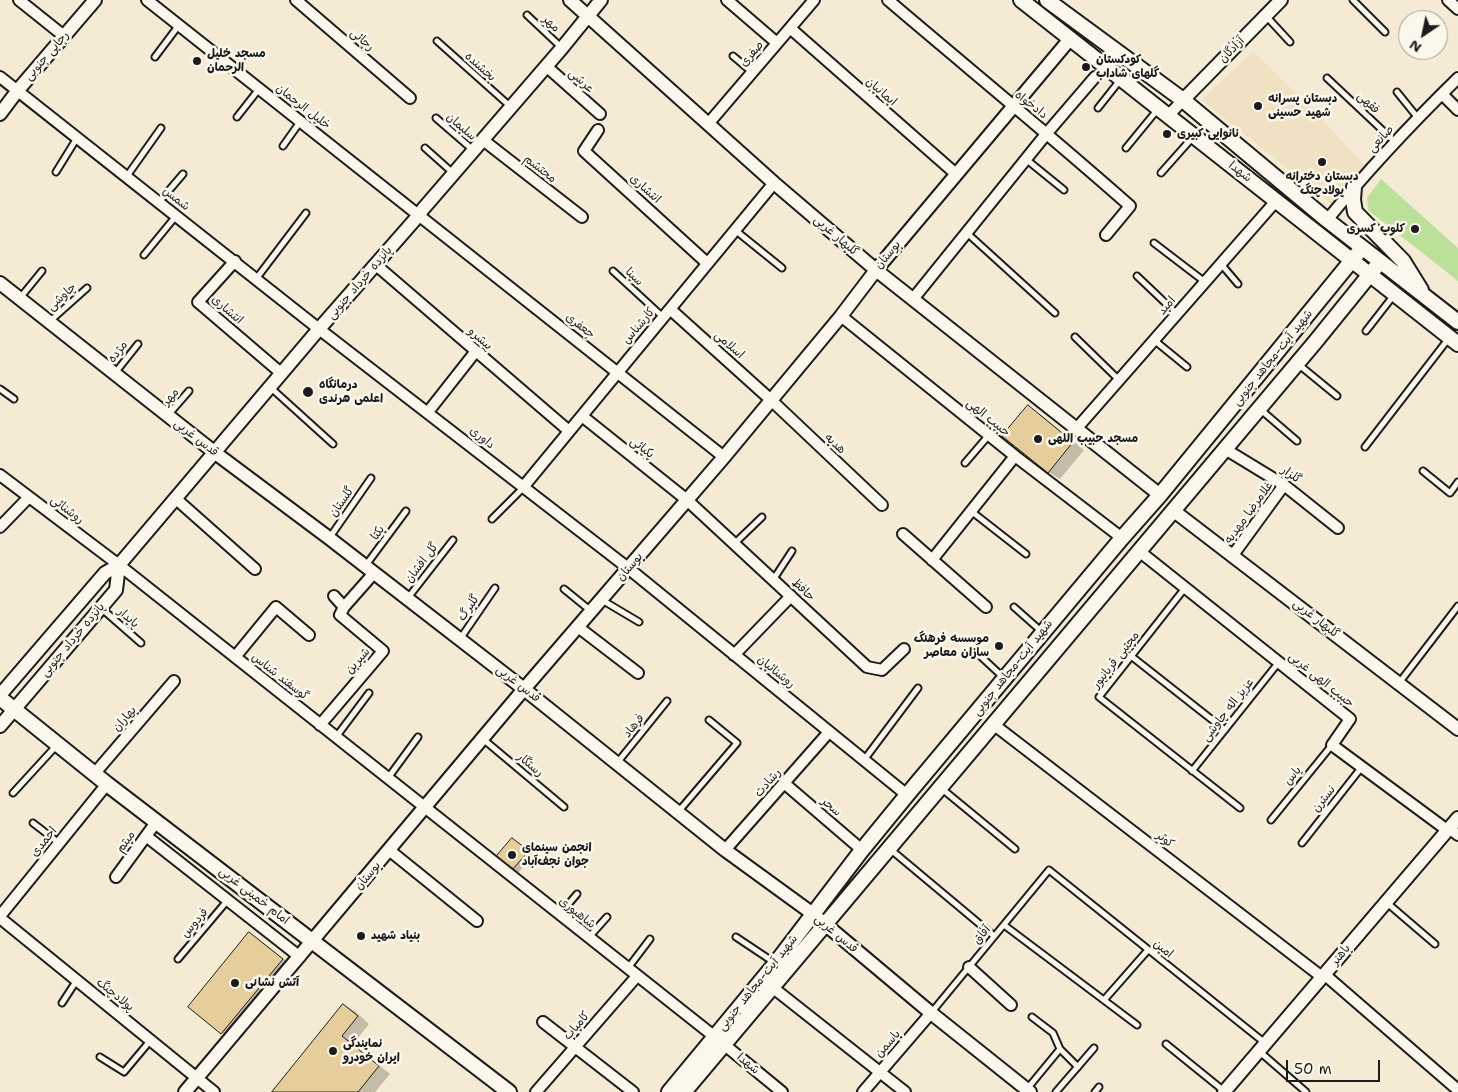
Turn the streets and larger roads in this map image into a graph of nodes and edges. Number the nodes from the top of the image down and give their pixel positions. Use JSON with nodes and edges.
{"nodes":[{"id":1,"x":19,"y":0,"type":"edge"},
{"id":2,"x":95,"y":0,"type":"edge"},
{"id":3,"x":147,"y":0,"type":"edge"},
{"id":4,"x":296,"y":0,"type":"edge"},
{"id":5,"x":570,"y":0,"type":"edge"},
{"id":6,"x":600,"y":0,"type":"edge"},
{"id":7,"x":727,"y":0,"type":"edge"},
{"id":8,"x":814,"y":0,"type":"edge"},
{"id":9,"x":888,"y":0,"type":"edge"},
{"id":10,"x":1021,"y":0,"type":"edge"},
{"id":11,"x":1049,"y":0,"type":"edge"},
{"id":12,"x":1280,"y":0,"type":"edge"},
{"id":13,"x":1448,"y":0,"type":"edge"},
{"id":14,"x":1458,"y":9,"type":"edge"},
{"id":15,"x":588,"y":16,"type":"junction"},
{"id":16,"x":790,"y":28,"type":"junction"},
{"id":17,"x":64,"y":36,"type":"junction"},
{"id":18,"x":1070,"y":39,"type":"junction"},
{"id":19,"x":777,"y":43,"type":"junction"},
{"id":20,"x":546,"y":66,"type":"junction"},
{"id":21,"x":0,"y":77,"type":"edge"},
{"id":22,"x":1095,"y":77,"type":"dead end"},
{"id":23,"x":1458,"y":78,"type":"edge"},
{"id":24,"x":18,"y":90,"type":"junction"},
{"id":25,"x":1442,"y":94,"type":"junction"},
{"id":26,"x":410,"y":98,"type":"dead end"},
{"id":27,"x":1183,"y":100,"type":"junction"},
{"id":28,"x":1012,"y":107,"type":"junction"},
{"id":29,"x":1458,"y":110,"type":"edge"},
{"id":30,"x":1163,"y":112,"type":"junction"},
{"id":31,"x":0,"y":114,"type":"edge"},
{"id":32,"x":600,"y":114,"type":"dead end"},
{"id":33,"x":708,"y":124,"type":"junction"},
{"id":34,"x":598,"y":130,"type":"dead end"},
{"id":35,"x":1048,"y":133,"type":"junction"},
{"id":36,"x":483,"y":140,"type":"junction"},
{"id":37,"x":956,"y":174,"type":"junction"},
{"id":38,"x":774,"y":183,"type":"junction"},
{"id":39,"x":1354,"y":187,"type":"junction"},
{"id":40,"x":1276,"y":201,"type":"junction"},
{"id":41,"x":419,"y":215,"type":"junction"},
{"id":42,"x":582,"y":218,"type":"dead end"},
{"id":43,"x":1327,"y":220,"type":"junction"},
{"id":44,"x":1106,"y":235,"type":"dead end"},
{"id":45,"x":1362,"y":248,"type":"junction"},
{"id":46,"x":235,"y":261,"type":"junction"},
{"id":47,"x":1351,"y":261,"type":"junction"},
{"id":48,"x":1380,"y":262,"type":"junction"},
{"id":49,"x":707,"y":263,"type":"junction"},
{"id":50,"x":376,"y":265,"type":"junction"},
{"id":51,"x":876,"y":270,"type":"junction"},
{"id":52,"x":1369,"y":275,"type":"junction"},
{"id":53,"x":0,"y":283,"type":"edge"},
{"id":54,"x":1425,"y":298,"type":"junction"},
{"id":55,"x":912,"y":299,"type":"junction"},
{"id":56,"x":666,"y":313,"type":"junction"},
{"id":57,"x":841,"y":316,"type":"junction"},
{"id":58,"x":1306,"y":318,"type":"junction"},
{"id":59,"x":1458,"y":322,"type":"edge"},
{"id":60,"x":319,"y":329,"type":"junction"},
{"id":61,"x":1324,"y":332,"type":"junction"},
{"id":62,"x":1454,"y":341,"type":"edge"},
{"id":63,"x":476,"y":351,"type":"junction"},
{"id":64,"x":618,"y":372,"type":"junction"},
{"id":65,"x":281,"y":373,"type":"junction"},
{"id":66,"x":771,"y":400,"type":"junction"},
{"id":67,"x":428,"y":412,"type":"junction"},
{"id":68,"x":582,"y":416,"type":"junction"},
{"id":69,"x":1077,"y":428,"type":"junction"},
{"id":70,"x":569,"y":431,"type":"junction"},
{"id":71,"x":1225,"y":449,"type":"junction"},
{"id":72,"x":214,"y":452,"type":"junction"},
{"id":73,"x":1016,"y":456,"type":"junction"},
{"id":74,"x":724,"y":457,"type":"junction"},
{"id":75,"x":0,"y":475,"type":"edge"},
{"id":76,"x":1284,"y":485,"type":"junction"},
{"id":77,"x":524,"y":486,"type":"junction"},
{"id":78,"x":1160,"y":495,"type":"junction"},
{"id":79,"x":29,"y":497,"type":"junction"},
{"id":80,"x":175,"y":498,"type":"junction"},
{"id":81,"x":688,"y":500,"type":"junction"},
{"id":82,"x":882,"y":505,"type":"dead end"},
{"id":83,"x":1174,"y":511,"type":"junction"},
{"id":84,"x":0,"y":527,"type":"edge"},
{"id":85,"x":1338,"y":528,"type":"dead end"},
{"id":86,"x":903,"y":534,"type":"dead end"},
{"id":87,"x":1122,"y":538,"type":"junction"},
{"id":88,"x":1138,"y":551,"type":"junction"},
{"id":89,"x":1233,"y":555,"type":"junction"},
{"id":90,"x":932,"y":560,"type":"junction"},
{"id":91,"x":119,"y":565,"type":"junction"},
{"id":92,"x":628,"y":568,"type":"junction"},
{"id":93,"x":255,"y":569,"type":"dead end"},
{"id":94,"x":370,"y":570,"type":"junction"},
{"id":95,"x":334,"y":596,"type":"dead end"},
{"id":96,"x":791,"y":596,"type":"junction"},
{"id":97,"x":344,"y":607,"type":"junction"},
{"id":98,"x":986,"y":607,"type":"dead end"},
{"id":99,"x":578,"y":627,"type":"junction"},
{"id":100,"x":309,"y":635,"type":"dead end"},
{"id":101,"x":904,"y":649,"type":"dead end"},
{"id":102,"x":734,"y":655,"type":"junction"},
{"id":103,"x":235,"y":657,"type":"junction"},
{"id":104,"x":638,"y":673,"type":"dead end"},
{"id":105,"x":174,"y":681,"type":"dead end"},
{"id":106,"x":524,"y":689,"type":"junction"},
{"id":107,"x":0,"y":697,"type":"edge"},
{"id":108,"x":14,"y":710,"type":"junction"},
{"id":109,"x":993,"y":724,"type":"junction"},
{"id":110,"x":320,"y":725,"type":"junction"},
{"id":111,"x":0,"y":726,"type":"edge"},
{"id":112,"x":1458,"y":729,"type":"edge"},
{"id":113,"x":829,"y":732,"type":"junction"},
{"id":114,"x":94,"y":773,"type":"junction"},
{"id":115,"x":784,"y":783,"type":"junction"},
{"id":116,"x":107,"y":784,"type":"junction"},
{"id":117,"x":907,"y":795,"type":"junction"},
{"id":118,"x":425,"y":808,"type":"junction"},
{"id":119,"x":1458,"y":818,"type":"edge"},
{"id":120,"x":157,"y":821,"type":"junction"},
{"id":121,"x":1452,"y":831,"type":"edge"},
{"id":122,"x":146,"y":836,"type":"junction"},
{"id":123,"x":389,"y":850,"type":"junction"},
{"id":124,"x":725,"y":850,"type":"junction"},
{"id":125,"x":862,"y":850,"type":"junction"},
{"id":126,"x":116,"y":878,"type":"dead end"},
{"id":127,"x":813,"y":914,"type":"junction"},
{"id":128,"x":0,"y":917,"type":"edge"},
{"id":129,"x":477,"y":921,"type":"dead end"},
{"id":130,"x":825,"y":925,"type":"junction"},
{"id":131,"x":312,"y":941,"type":"junction"},
{"id":132,"x":300,"y":957,"type":"junction"},
{"id":133,"x":969,"y":967,"type":"road end"},
{"id":134,"x":637,"y":976,"type":"junction"},
{"id":135,"x":1323,"y":976,"type":"junction"},
{"id":136,"x":768,"y":983,"type":"junction"},
{"id":137,"x":1011,"y":1005,"type":"dead end"},
{"id":138,"x":931,"y":1013,"type":"junction"},
{"id":139,"x":543,"y":1022,"type":"dead end"},
{"id":140,"x":720,"y":1041,"type":"junction"},
{"id":141,"x":576,"y":1047,"type":"junction"},
{"id":142,"x":880,"y":1072,"type":"junction"},
{"id":143,"x":196,"y":1078,"type":"junction"},
{"id":144,"x":1458,"y":1090,"type":"edge"},
{"id":145,"x":1028,"y":1091,"type":"edge"},
{"id":146,"x":185,"y":1092,"type":"edge"},
{"id":147,"x":214,"y":1092,"type":"edge"},
{"id":148,"x":509,"y":1092,"type":"edge"},
{"id":149,"x":536,"y":1092,"type":"edge"},
{"id":150,"x":633,"y":1092,"type":"edge"},
{"id":151,"x":669,"y":1092,"type":"edge"},
{"id":152,"x":684,"y":1092,"type":"edge"},
{"id":153,"x":782,"y":1092,"type":"edge"},
{"id":154,"x":863,"y":1092,"type":"edge"},
{"id":155,"x":905,"y":1092,"type":"edge"},
{"id":156,"x":1224,"y":1092,"type":"edge"}],
"edges":[{"from":1,"to":17,"type":"street"},
{"from":2,"to":17,"type":"street","name":"رجایی جنوبی"},
{"from":3,"to":41,"type":"street","name":"خلیل الرحمان"},
{"from":4,"to":26,"type":"street","name":"رجائی"},
{"from":5,"to":15,"type":"street","name":"گلبهار غربی"},
{"from":6,"to":15,"type":"street","name":"پانزده خرداد جنوبی"},
{"from":7,"to":19,"type":"street"},
{"from":8,"to":16,"type":"street","name":"صفری"},
{"from":9,"to":28,"type":"street","name":"دادخواه"},
{"from":10,"to":18,"type":"main road","name":"شهدا"},
{"from":11,"to":27,"type":"main road","name":"شهدا"},
{"from":12,"to":27,"type":"street","name":"آزادگان"},
{"from":13,"to":14,"type":"street"},
{"from":15,"to":20,"type":"street","name":"پانزده خرداد جنوبی"},
{"from":15,"to":33,"type":"street","name":"گلبهار غربی"},
{"from":16,"to":19,"type":"street","name":"صفری"},
{"from":16,"to":37,"type":"street","name":"ایمانیان"},
{"from":17,"to":24,"type":"street","name":"رجایی جنوبی"},
{"from":18,"to":28,"type":"street","name":"بوستان"},
{"from":18,"to":30,"type":"main road","name":"شهدا"},
{"from":19,"to":33,"type":"street","name":"صفری"},
{"from":20,"to":32,"type":"street","name":"عرشی"},
{"from":20,"to":36,"type":"street","name":"پانزده خرداد جنوبی"},
{"from":21,"to":24,"type":"street","name":"شمس"},
{"from":22,"to":35,"type":"street"},
{"from":23,"to":25,"type":"street","name":"صانعی"},
{"from":24,"to":31,"type":"street","name":"رجایی جنوبی"},
{"from":24,"to":46,"type":"street","name":"شمس"},
{"from":25,"to":29,"type":"street"},
{"from":25,"to":39,"type":"street","name":"صانعی"},
{"from":27,"to":30,"type":"street"},
{"from":27,"to":43,"type":"main road","name":"شهدا"},
{"from":28,"to":35,"type":"street","name":"دادخواه"},
{"from":28,"to":37,"type":"street","name":"بوستان"},
{"from":30,"to":40,"type":"main road","name":"شهدا"},
{"from":33,"to":38,"type":"street","name":"گلبهار غربی"},
{"from":34,"to":49,"type":"street","name":"انتشاری"},
{"from":35,"to":44,"type":"street","name":"دادخواه"},
{"from":35,"to":55,"type":"street"},
{"from":36,"to":41,"type":"street","name":"پانزده خرداد جنوبی"},
{"from":36,"to":42,"type":"street","name":"محتشم"},
{"from":37,"to":51,"type":"street","name":"بوستان"},
{"from":38,"to":49,"type":"street","name":"کارشناس"},
{"from":38,"to":51,"type":"street","name":"گلبهار غربی"},
{"from":39,"to":43,"type":"street","name":"صانعی"},
{"from":39,"to":54,"type":"main road"},
{"from":40,"to":47,"type":"main road","name":"شهدا"},
{"from":40,"to":69,"type":"street","name":"امید"},
{"from":41,"to":50,"type":"street","name":"پانزده خرداد جنوبی"},
{"from":41,"to":64,"type":"street","name":"جعفری"},
{"from":43,"to":45,"type":"main road","name":"شهدا"},
{"from":45,"to":47,"type":"main road","name":"شهید آیت-مجاهد جنوبی"},
{"from":45,"to":48,"type":"main road","name":"شهدا"},
{"from":46,"to":60,"type":"street","name":"شمس"},
{"from":46,"to":65,"type":"street","name":"انتشاری"},
{"from":47,"to":52,"type":"main road","name":"شهدا"},
{"from":47,"to":58,"type":"main road","name":"شهید آیت-مجاهد جنوبی"},
{"from":48,"to":52,"type":"main road","name":"شهید آیت-مجاهد جنوبی"},
{"from":48,"to":54,"type":"main road","name":"شهدا"},
{"from":49,"to":56,"type":"street","name":"کارشناس"},
{"from":50,"to":60,"type":"street","name":"پانزده خرداد جنوبی"},
{"from":50,"to":63,"type":"street","name":"پیشرو"},
{"from":51,"to":55,"type":"street","name":"گلبهار غربی"},
{"from":51,"to":57,"type":"street","name":"بوستان"},
{"from":52,"to":61,"type":"main road","name":"شهید آیت-مجاهد جنوبی"},
{"from":52,"to":62,"type":"main road","name":"شهدا"},
{"from":53,"to":72,"type":"street","name":"قدس غربی"},
{"from":54,"to":59,"type":"main road","name":"شهدا"},
{"from":55,"to":69,"type":"street","name":"گلبهار غربی"},
{"from":56,"to":64,"type":"street","name":"کارشناس"},
{"from":56,"to":66,"type":"street","name":"اسلامی"},
{"from":57,"to":66,"type":"street","name":"بوستان"},
{"from":57,"to":73,"type":"street","name":"حبیب الهی"},
{"from":58,"to":61,"type":"main road"},
{"from":58,"to":78,"type":"main road","name":"شهید آیت-مجاهد جنوبی"},
{"from":60,"to":65,"type":"street","name":"پانزده خرداد جنوبی"},
{"from":60,"to":67,"type":"street","name":"داوری"},
{"from":61,"to":71,"type":"main road","name":"شهید آیت-مجاهد جنوبی"},
{"from":63,"to":67,"type":"street"},
{"from":63,"to":70,"type":"street","name":"پیشرو"},
{"from":64,"to":68,"type":"street","name":"کارشناس"},
{"from":64,"to":74,"type":"street","name":"جعفری"},
{"from":65,"to":72,"type":"street","name":"پانزده خرداد جنوبی"},
{"from":66,"to":74,"type":"street","name":"بوستان"},
{"from":66,"to":82,"type":"street","name":"هدیه"},
{"from":67,"to":77,"type":"street","name":"داوری"},
{"from":68,"to":70,"type":"street","name":"کارشناس"},
{"from":68,"to":81,"type":"street","name":"یکپائی"},
{"from":69,"to":78,"type":"street","name":"گلبهار غربی"},
{"from":70,"to":77,"type":"street","name":"کارشناس"},
{"from":71,"to":76,"type":"street","name":"گلزار"},
{"from":71,"to":83,"type":"main road","name":"شهید آیت-مجاهد جنوبی"},
{"from":72,"to":80,"type":"street","name":"پانزده خرداد جنوبی"},
{"from":72,"to":94,"type":"street","name":"قدس غربی"},
{"from":73,"to":87,"type":"street","name":"حبیب الهی"},
{"from":73,"to":90,"type":"street"},
{"from":74,"to":81,"type":"street","name":"بوستان"},
{"from":75,"to":79,"type":"street","name":"روشنائی"},
{"from":76,"to":85,"type":"street","name":"گلزار"},
{"from":76,"to":89,"type":"street","name":"غلامرضا مهدیه"},
{"from":77,"to":92,"type":"street","name":"داوری"},
{"from":78,"to":87,"type":"main road","name":"شهید آیت-مجاهد جنوبی"},
{"from":79,"to":84,"type":"street"},
{"from":79,"to":91,"type":"street","name":"روشنائی"},
{"from":80,"to":91,"type":"street","name":"پانزده خرداد جنوبی"},
{"from":80,"to":93,"type":"street"},
{"from":81,"to":92,"type":"street","name":"بوستان"},
{"from":81,"to":96,"type":"street","name":"حافظ"},
{"from":83,"to":88,"type":"main road","name":"شهید آیت-مجاهد جنوبی"},
{"from":83,"to":89,"type":"street","name":"گلبهار غربی"},
{"from":86,"to":90,"type":"street"},
{"from":87,"to":117,"type":"main road","name":"شهید آیت-مجاهد جنوبی"},
{"from":88,"to":109,"type":"main road","name":"شهید آیت-مجاهد جنوبی"},
{"from":88,"to":121,"type":"street","name":"حبیب الهی غربی"},
{"from":89,"to":112,"type":"street","name":"گلبهار غربی"},
{"from":90,"to":98,"type":"street"},
{"from":91,"to":103,"type":"street","name":"گوسفند شناس"},
{"from":91,"to":107,"type":"street","name":"پانزده خرداد جنوبی"},
{"from":91,"to":108,"type":"street","name":"پانزده خرداد جنوبی"},
{"from":92,"to":99,"type":"street","name":"بوستان"},
{"from":92,"to":102,"type":"street","name":"روشنائیان"},
{"from":94,"to":97,"type":"street"},
{"from":94,"to":106,"type":"street","name":"قدس غربی"},
{"from":95,"to":97,"type":"street","name":"شیرین"},
{"from":96,"to":101,"type":"street","name":"حافظ"},
{"from":96,"to":102,"type":"street"},
{"from":97,"to":110,"type":"street","name":"شیرین"},
{"from":99,"to":104,"type":"street"},
{"from":99,"to":106,"type":"street","name":"بوستان"},
{"from":100,"to":103,"type":"street"},
{"from":102,"to":113,"type":"street","name":"روشنائیان"},
{"from":103,"to":110,"type":"street","name":"گوسفند شناس"},
{"from":105,"to":114,"type":"street","name":"بهاران"},
{"from":106,"to":118,"type":"street","name":"بوستان"},
{"from":106,"to":124,"type":"street","name":"قدس غربی"},
{"from":107,"to":108,"type":"main road","name":"امام خمینی غربی"},
{"from":108,"to":111,"type":"street","name":"پانزده خرداد جنوبی"},
{"from":108,"to":114,"type":"main road","name":"امام خمینی غربی"},
{"from":109,"to":130,"type":"main road","name":"شهید آیت-مجاهد جنوبی"},
{"from":109,"to":135,"type":"street","name":"کوثر"},
{"from":110,"to":118,"type":"street","name":"گوسفند شناس"},
{"from":113,"to":115,"type":"street","name":"رشادت"},
{"from":113,"to":117,"type":"street","name":"روشنائیان"},
{"from":114,"to":116,"type":"main road","name":"امام خمینی غربی"},
{"from":115,"to":124,"type":"street","name":"رشادت"},
{"from":115,"to":125,"type":"street","name":"سحر"},
{"from":116,"to":120,"type":"main road","name":"امام خمینی غربی"},
{"from":116,"to":128,"type":"street","name":"احمدی"},
{"from":117,"to":125,"type":"main road","name":"شهید آیت-مجاهد جنوبی"},
{"from":118,"to":123,"type":"street","name":"بوستان"},
{"from":118,"to":134,"type":"street","name":"شاهپوری"},
{"from":119,"to":121,"type":"street","name":"باهنر"},
{"from":120,"to":122,"type":"street","name":"میثم"},
{"from":120,"to":131,"type":"main road","name":"امام خمینی غربی"},
{"from":121,"to":135,"type":"street","name":"باهنر"},
{"from":122,"to":126,"type":"street","name":"میثم"},
{"from":122,"to":132,"type":"street"},
{"from":123,"to":129,"type":"street"},
{"from":123,"to":131,"type":"street","name":"بوستان"},
{"from":124,"to":127,"type":"street","name":"قدس غربی"},
{"from":125,"to":127,"type":"main road","name":"شهید آیت-مجاهد جنوبی"},
{"from":127,"to":130,"type":"street","name":"قدس غربی"},
{"from":127,"to":136,"type":"main road","name":"شهید آیت-مجاهد جنوبی"},
{"from":128,"to":143,"type":"street","name":"پولادچنگ"},
{"from":130,"to":136,"type":"main road","name":"شهید آیت-مجاهد جنوبی"},
{"from":130,"to":138,"type":"street","name":"قدس غربی"},
{"from":131,"to":132,"type":"street","name":"بوستان"},
{"from":131,"to":148,"type":"main road","name":"امام خمینی غربی"},
{"from":132,"to":143,"type":"street","name":"بوستان"},
{"from":133,"to":137,"type":"street"},
{"from":134,"to":140,"type":"street","name":"شاهپوری"},
{"from":134,"to":141,"type":"street","name":"کامیاب"},
{"from":135,"to":144,"type":"street","name":"کوثر"},
{"from":135,"to":156,"type":"street","name":"باهنر"},
{"from":136,"to":140,"type":"main road","name":"شهید آیت-مجاهد جنوبی"},
{"from":136,"to":142,"type":"street"},
{"from":138,"to":142,"type":"street","name":"یاسمن"},
{"from":138,"to":145,"type":"street","name":"قدس غربی"},
{"from":139,"to":141,"type":"street"},
{"from":140,"to":151,"type":"main road","name":"شهید آیت-مجاهد جنوبی"},
{"from":140,"to":152,"type":"main road","name":"شهید آیت-مجاهد جنوبی"},
{"from":140,"to":153,"type":"street","name":"شهدا"},
{"from":141,"to":149,"type":"street","name":"کامیاب"},
{"from":141,"to":150,"type":"street"},
{"from":142,"to":154,"type":"street","name":"یاسمن"},
{"from":142,"to":155,"type":"street"},
{"from":143,"to":146,"type":"street","name":"بوستان"},
{"from":143,"to":147,"type":"street","name":"پولادچنگ"}]}
